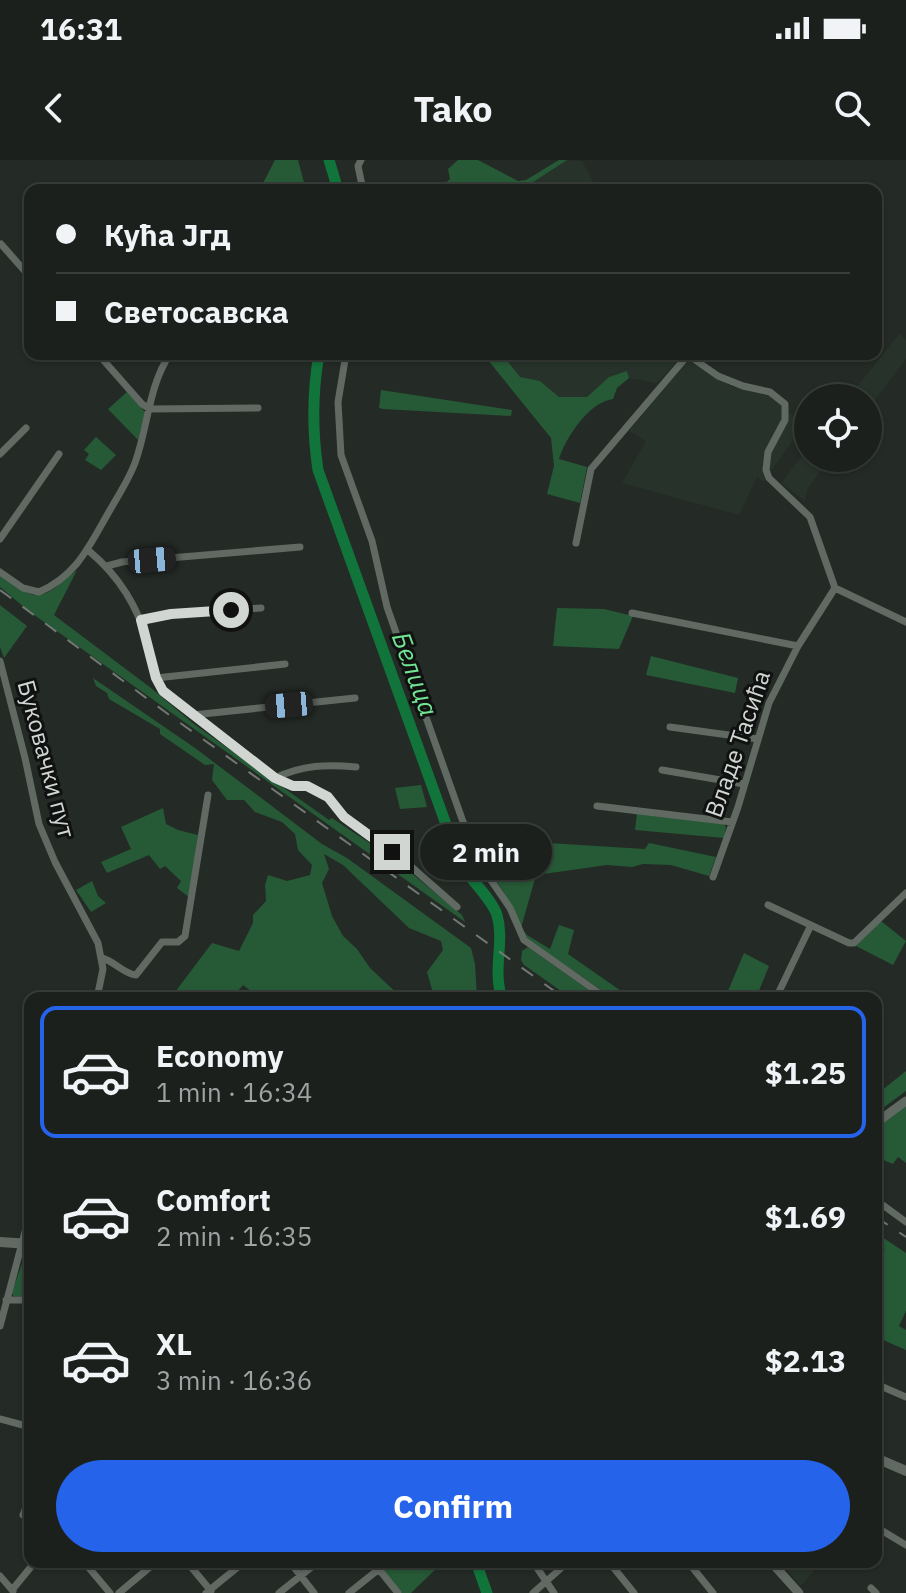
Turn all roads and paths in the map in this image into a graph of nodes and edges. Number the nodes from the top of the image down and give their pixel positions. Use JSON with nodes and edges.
{"nodes":[{"id":1,"x":360,"y":162,"type":"edge"},
{"id":2,"x":362,"y":184,"type":"edge"},
{"id":3,"x":1,"y":244,"type":"edge"},
{"id":4,"x":24,"y":270,"type":"edge"},
{"id":5,"x":103,"y":360,"type":"edge"},
{"id":6,"x":166,"y":360,"type":"edge"},
{"id":7,"x":345,"y":360,"type":"edge"},
{"id":8,"x":684,"y":360,"type":"edge"},
{"id":9,"x":695,"y":360,"type":"edge"},
{"id":10,"x":258,"y":408,"type":"dead end"},
{"id":11,"x":150,"y":409,"type":"junction"},
{"id":12,"x":26,"y":428,"type":"dead end"},
{"id":13,"x":0,"y":454,"type":"edge"},
{"id":14,"x":59,"y":454,"type":"dead end"},
{"id":15,"x":0,"y":539,"type":"edge"},
{"id":16,"x":576,"y":543,"type":"dead end"},
{"id":17,"x":300,"y":547,"type":"dead end"},
{"id":18,"x":89,"y":551,"type":"junction"},
{"id":19,"x":107,"y":566,"type":"junction"},
{"id":20,"x":0,"y":572,"type":"edge"},
{"id":21,"x":835,"y":588,"type":"junction"},
{"id":22,"x":261,"y":608,"type":"dead end"},
{"id":23,"x":632,"y":613,"type":"dead end"},
{"id":24,"x":141,"y":620,"type":"junction"},
{"id":25,"x":906,"y":622,"type":"edge"},
{"id":26,"x":798,"y":646,"type":"junction"},
{"id":27,"x":0,"y":661,"type":"edge"},
{"id":28,"x":285,"y":664,"type":"dead end"},
{"id":29,"x":156,"y":678,"type":"junction"},
{"id":30,"x":355,"y":698,"type":"dead end"},
{"id":31,"x":193,"y":715,"type":"junction"},
{"id":32,"x":670,"y":727,"type":"dead end"},
{"id":33,"x":758,"y":739,"type":"junction"},
{"id":34,"x":356,"y":767,"type":"dead end"},
{"id":35,"x":662,"y":770,"type":"dead end"},
{"id":36,"x":275,"y":778,"type":"junction"},
{"id":37,"x":744,"y":784,"type":"junction"},
{"id":38,"x":208,"y":795,"type":"dead end"},
{"id":39,"x":597,"y":806,"type":"dead end"},
{"id":40,"x":732,"y":822,"type":"junction"},
{"id":41,"x":713,"y":877,"type":"dead end"},
{"id":42,"x":906,"y":893,"type":"edge"},
{"id":43,"x":768,"y":905,"type":"dead end"},
{"id":44,"x":457,"y":907,"type":"dead end"},
{"id":45,"x":811,"y":925,"type":"junction"},
{"id":46,"x":102,"y":958,"type":"junction"},
{"id":47,"x":98,"y":992,"type":"edge"},
{"id":48,"x":598,"y":992,"type":"edge"},
{"id":49,"x":779,"y":992,"type":"edge"},
{"id":50,"x":906,"y":1101,"type":"edge"},
{"id":51,"x":882,"y":1119,"type":"edge"},
{"id":52,"x":882,"y":1204,"type":"edge"},
{"id":53,"x":906,"y":1222,"type":"edge"},
{"id":54,"x":0,"y":1242,"type":"edge"},
{"id":55,"x":24,"y":1244,"type":"edge"},
{"id":56,"x":24,"y":1249,"type":"edge"},
{"id":57,"x":24,"y":1301,"type":"edge"},
{"id":58,"x":3,"y":1306,"type":"edge"},
{"id":59,"x":0,"y":1326,"type":"edge"},
{"id":60,"x":882,"y":1387,"type":"edge"},
{"id":61,"x":906,"y":1397,"type":"edge"},
{"id":62,"x":0,"y":1419,"type":"edge"},
{"id":63,"x":24,"y":1425,"type":"edge"},
{"id":64,"x":882,"y":1460,"type":"edge"},
{"id":65,"x":905,"y":1468,"type":"edge"},
{"id":66,"x":882,"y":1531,"type":"edge"},
{"id":67,"x":906,"y":1545,"type":"edge"},
{"id":68,"x":31,"y":1568,"type":"edge"},
{"id":69,"x":89,"y":1568,"type":"edge"},
{"id":70,"x":149,"y":1568,"type":"edge"},
{"id":71,"x":192,"y":1568,"type":"edge"},
{"id":72,"x":237,"y":1568,"type":"edge"},
{"id":73,"x":295,"y":1568,"type":"edge"},
{"id":74,"x":310,"y":1568,"type":"edge"},
{"id":75,"x":537,"y":1568,"type":"edge"},
{"id":76,"x":561,"y":1568,"type":"edge"},
{"id":77,"x":614,"y":1568,"type":"edge"},
{"id":78,"x":693,"y":1568,"type":"edge"},
{"id":79,"x":776,"y":1568,"type":"edge"},
{"id":80,"x":379,"y":1569,"type":"joint"},
{"id":81,"x":301,"y":1575,"type":"junction"},
{"id":82,"x":0,"y":1576,"type":"edge"},
{"id":83,"x":547,"y":1581,"type":"junction"},
{"id":84,"x":13,"y":1592,"type":"edge"},
{"id":85,"x":210,"y":1592,"type":"edge"},
{"id":86,"x":110,"y":1593,"type":"edge"},
{"id":87,"x":119,"y":1593,"type":"edge"},
{"id":88,"x":279,"y":1593,"type":"edge"},
{"id":89,"x":314,"y":1593,"type":"edge"},
{"id":90,"x":349,"y":1593,"type":"edge"},
{"id":91,"x":398,"y":1593,"type":"edge"},
{"id":92,"x":533,"y":1593,"type":"edge"},
{"id":93,"x":554,"y":1593,"type":"edge"},
{"id":94,"x":634,"y":1593,"type":"edge"},
{"id":95,"x":713,"y":1593,"type":"edge"},
{"id":96,"x":799,"y":1593,"type":"edge"}],
"edges":[{"from":1,"to":2,"type":"street"},
{"from":3,"to":4,"type":"street"},
{"from":5,"to":11,"type":"street"},
{"from":6,"to":11,"type":"street"},
{"from":7,"to":48,"type":"street"},
{"from":8,"to":16,"type":"street"},
{"from":9,"to":21,"type":"street"},
{"from":10,"to":11,"type":"street"},
{"from":11,"to":18,"type":"street"},
{"from":12,"to":13,"type":"street"},
{"from":14,"to":15,"type":"street"},
{"from":17,"to":19,"type":"street"},
{"from":18,"to":19,"type":"street"},
{"from":18,"to":20,"type":"street"},
{"from":19,"to":24,"type":"street"},
{"from":21,"to":25,"type":"street"},
{"from":21,"to":26,"type":"street","name":"Владе Тасића"},
{"from":22,"to":24,"type":"street"},
{"from":23,"to":26,"type":"street"},
{"from":24,"to":29,"type":"street"},
{"from":26,"to":33,"type":"street","name":"Владе Тасића"},
{"from":27,"to":46,"type":"street","name":"Буковачки пут"},
{"from":28,"to":29,"type":"street"},
{"from":29,"to":31,"type":"street"},
{"from":30,"to":31,"type":"street"},
{"from":31,"to":36,"type":"street"},
{"from":32,"to":33,"type":"street"},
{"from":33,"to":37,"type":"street","name":"Владе Тасића"},
{"from":34,"to":36,"type":"street"},
{"from":35,"to":37,"type":"street"},
{"from":36,"to":44,"type":"street"},
{"from":37,"to":40,"type":"street","name":"Владе Тасића"},
{"from":38,"to":46,"type":"street"},
{"from":39,"to":40,"type":"street"},
{"from":40,"to":41,"type":"street","name":"Владе Тасића"},
{"from":42,"to":45,"type":"street"},
{"from":43,"to":45,"type":"street"},
{"from":45,"to":49,"type":"street"},
{"from":46,"to":47,"type":"street","name":"Буковачки пут"},
{"from":50,"to":51,"type":"street"},
{"from":52,"to":53,"type":"street"},
{"from":54,"to":55,"type":"main road"},
{"from":56,"to":58,"type":"street"},
{"from":57,"to":58,"type":"street"},
{"from":58,"to":59,"type":"street"},
{"from":60,"to":61,"type":"street"},
{"from":62,"to":63,"type":"street"},
{"from":64,"to":65,"type":"main road"},
{"from":66,"to":67,"type":"street"},
{"from":68,"to":84,"type":"street"},
{"from":69,"to":86,"type":"street"},
{"from":70,"to":87,"type":"street"},
{"from":71,"to":85,"type":"street"},
{"from":72,"to":85,"type":"street"},
{"from":73,"to":81,"type":"street"},
{"from":74,"to":81,"type":"street"},
{"from":75,"to":83,"type":"street"},
{"from":76,"to":83,"type":"street"},
{"from":77,"to":94,"type":"street"},
{"from":78,"to":95,"type":"street"},
{"from":79,"to":96,"type":"street"},
{"from":80,"to":90,"type":"street"},
{"from":80,"to":91,"type":"street"},
{"from":81,"to":88,"type":"street"},
{"from":81,"to":89,"type":"street"},
{"from":82,"to":84,"type":"street"},
{"from":83,"to":92,"type":"street"},
{"from":83,"to":93,"type":"street"}]}
